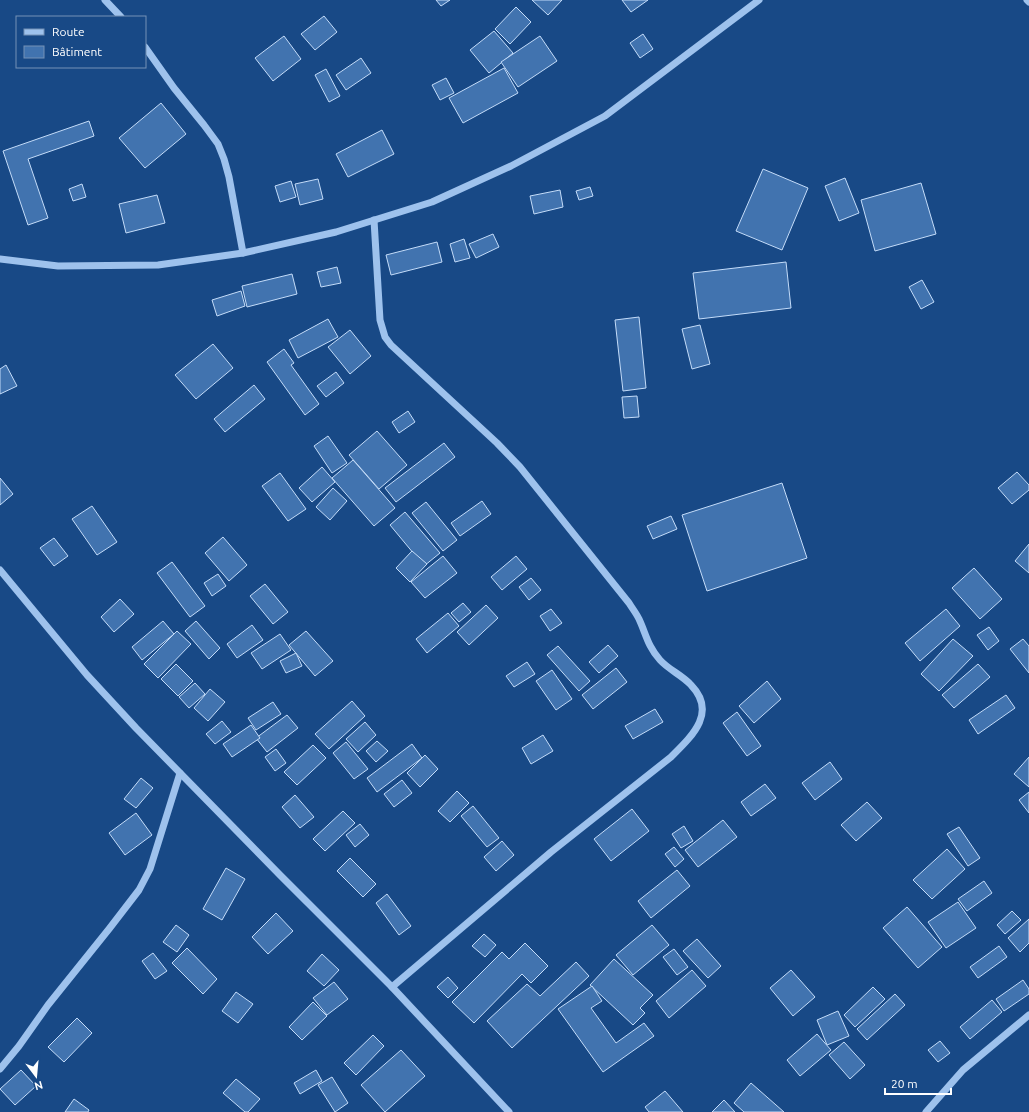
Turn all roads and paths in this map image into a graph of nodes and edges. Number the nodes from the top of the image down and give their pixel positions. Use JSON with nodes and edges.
{"nodes":[{"id":1,"x":105,"y":0,"type":"edge"},
{"id":2,"x":759,"y":0,"type":"edge"},
{"id":3,"x":120,"y":16,"type":"edge"},
{"id":4,"x":146,"y":48,"type":"edge"},
{"id":5,"x":374,"y":220,"type":"junction"},
{"id":6,"x":243,"y":253,"type":"junction"},
{"id":7,"x":0,"y":259,"type":"edge"},
{"id":8,"x":0,"y":570,"type":"edge"},
{"id":9,"x":180,"y":773,"type":"junction"},
{"id":10,"x":392,"y":987,"type":"junction"},
{"id":11,"x":1029,"y":1015,"type":"edge"},
{"id":12,"x":0,"y":1069,"type":"edge"},
{"id":13,"x":509,"y":1112,"type":"edge"},
{"id":14,"x":926,"y":1112,"type":"edge"}],
"edges":[{"from":1,"to":3,"type":"street"},
{"from":2,"to":5,"type":"street"},
{"from":4,"to":6,"type":"street"},
{"from":5,"to":6,"type":"street"},
{"from":5,"to":10,"type":"street"},
{"from":6,"to":7,"type":"street"},
{"from":8,"to":9,"type":"street"},
{"from":9,"to":10,"type":"street"},
{"from":9,"to":12,"type":"street"},
{"from":10,"to":13,"type":"street"},
{"from":11,"to":14,"type":"street"}]}
